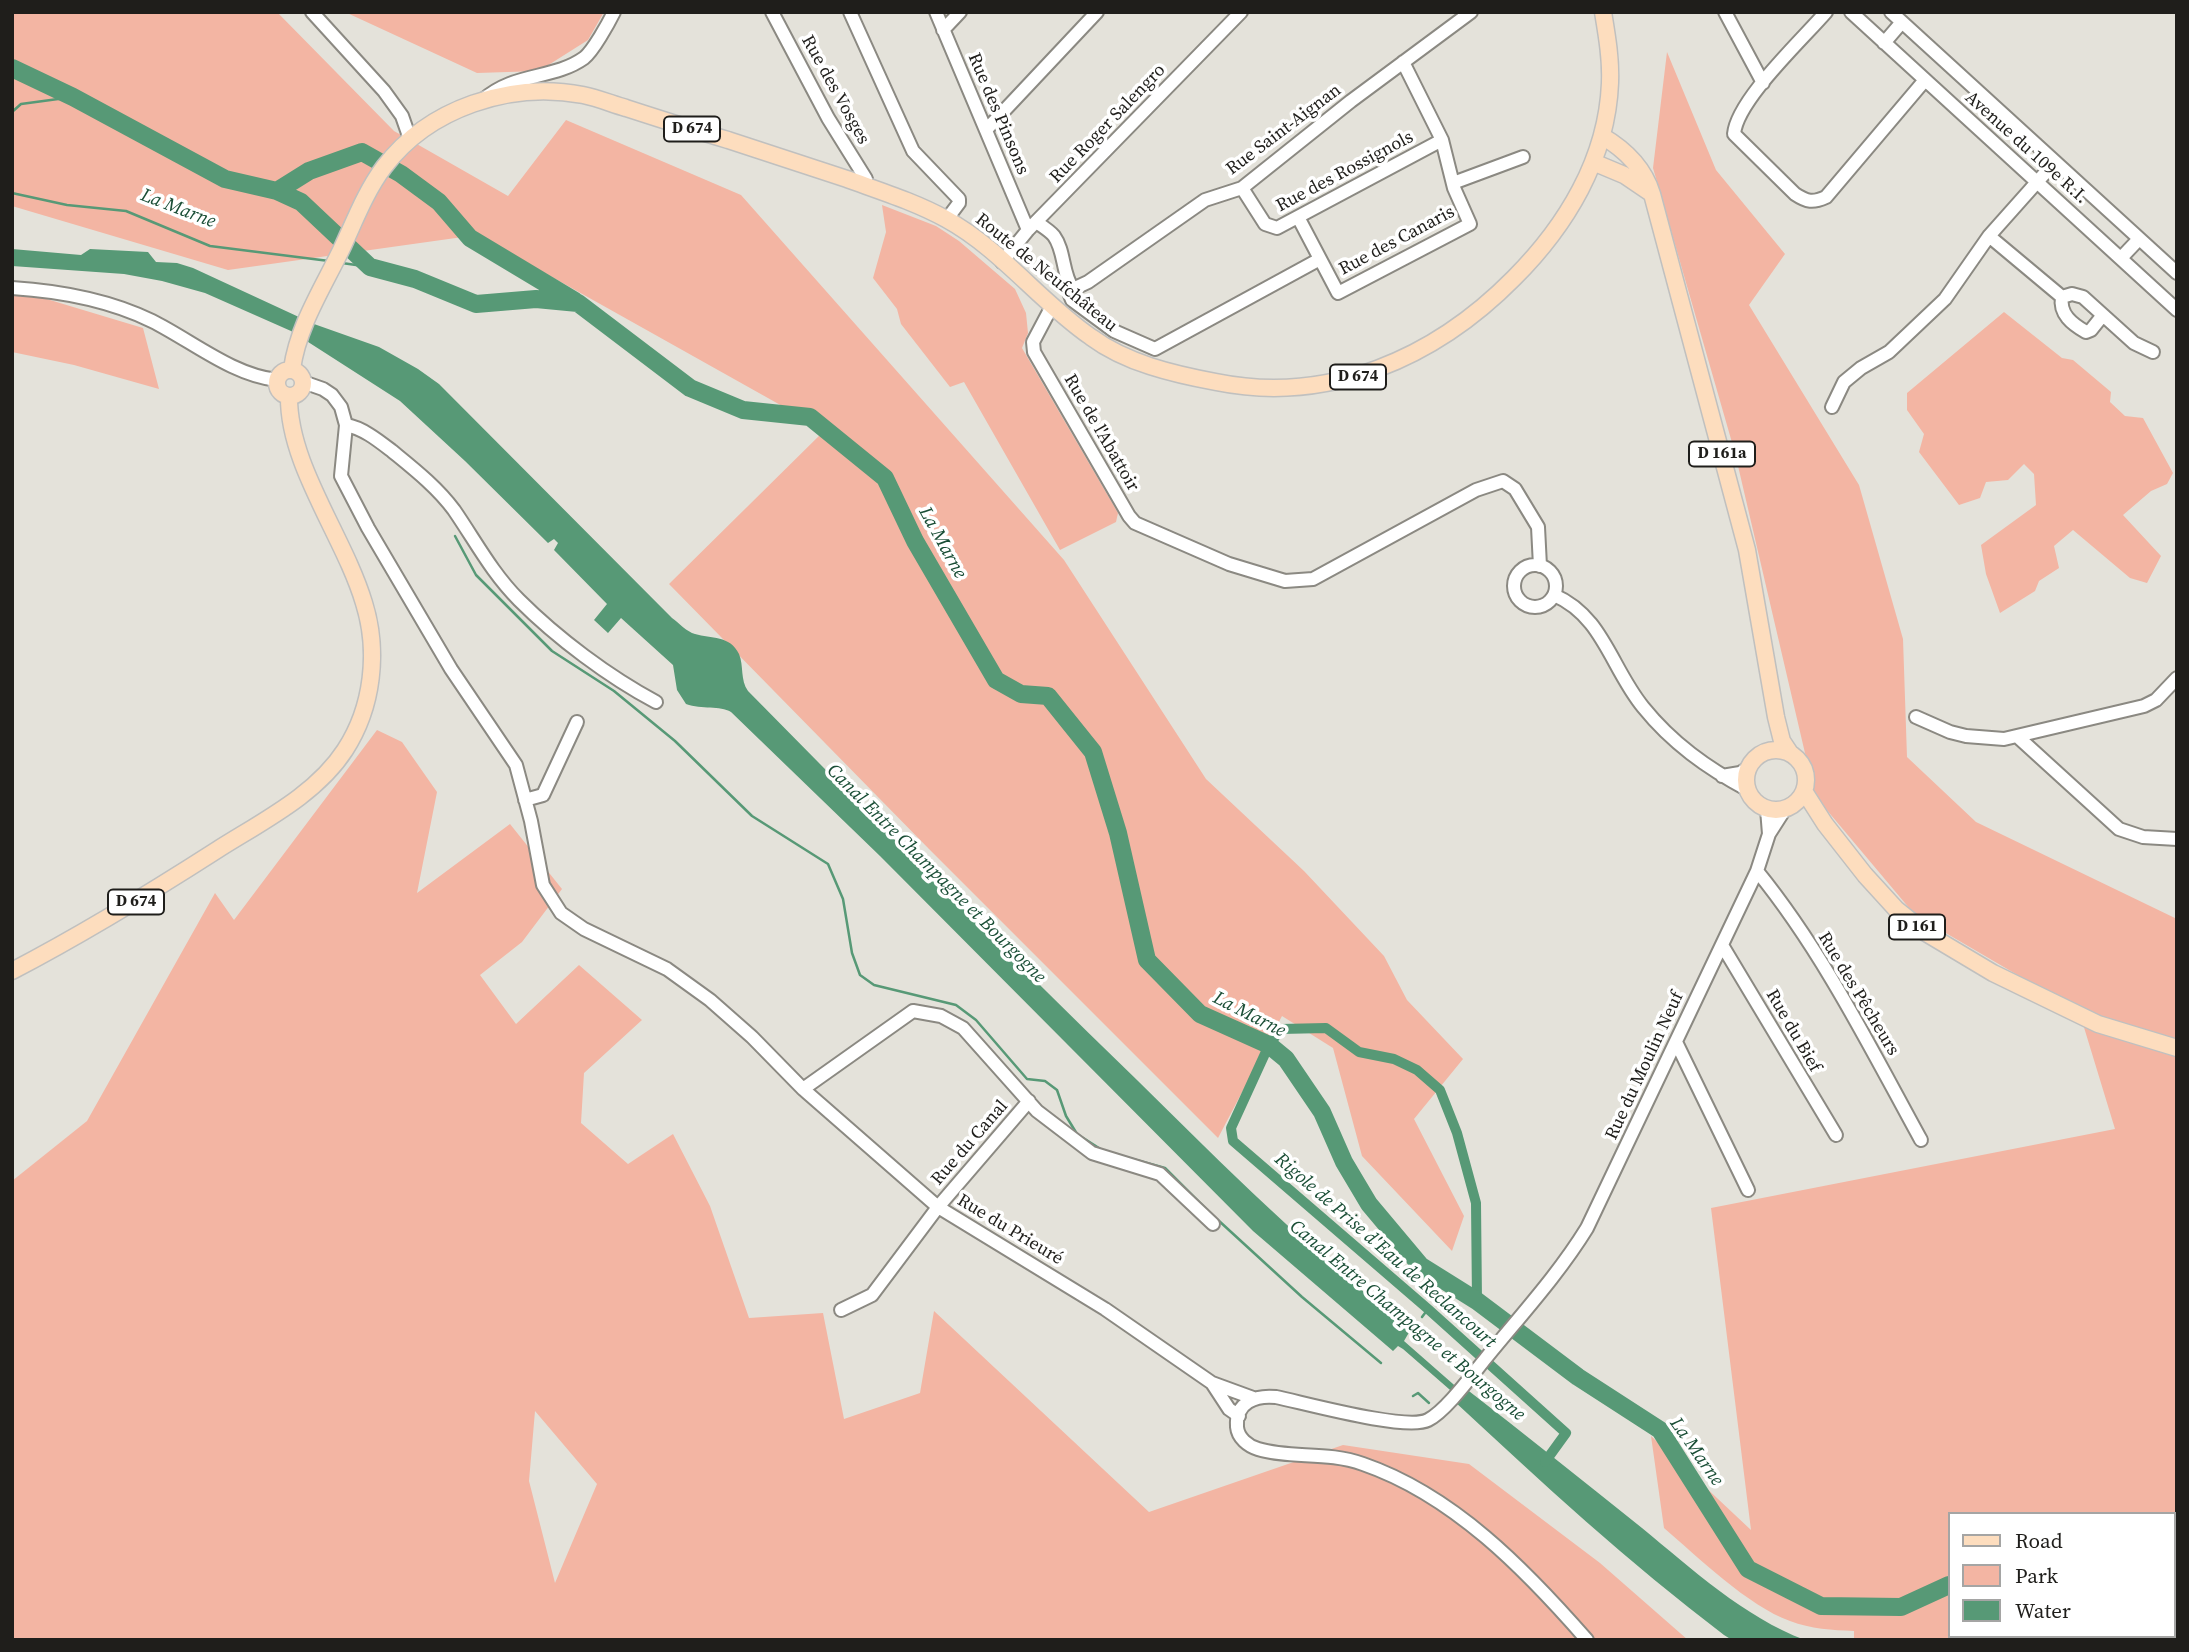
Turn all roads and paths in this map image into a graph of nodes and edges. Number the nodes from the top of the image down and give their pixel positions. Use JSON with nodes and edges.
{"nodes":[{"id":1,"x":312,"y":12,"type":"edge"},
{"id":2,"x":614,"y":12,"type":"edge"},
{"id":3,"x":772,"y":12,"type":"edge"},
{"id":4,"x":850,"y":12,"type":"edge"},
{"id":5,"x":936,"y":12,"type":"edge"},
{"id":6,"x":960,"y":12,"type":"edge"},
{"id":7,"x":1097,"y":12,"type":"edge"},
{"id":8,"x":1241,"y":12,"type":"edge"},
{"id":9,"x":1603,"y":12,"type":"edge"},
{"id":10,"x":1726,"y":12,"type":"edge"},
{"id":11,"x":1826,"y":12,"type":"edge"},
{"id":12,"x":1851,"y":12,"type":"edge"},
{"id":13,"x":1891,"y":12,"type":"edge"},
{"id":14,"x":1463,"y":15,"type":"edge"},
{"id":15,"x":1902,"y":22,"type":"junction"},
{"id":16,"x":943,"y":30,"type":"junction"},
{"id":17,"x":1884,"y":43,"type":"junction"},
{"id":18,"x":1403,"y":62,"type":"junction"},
{"id":19,"x":1926,"y":80,"type":"junction"},
{"id":20,"x":1763,"y":83,"type":"junction"},
{"id":21,"x":483,"y":100,"type":"junction"},
{"id":22,"x":986,"y":130,"type":"junction"},
{"id":23,"x":1602,"y":136,"type":"junction"},
{"id":24,"x":410,"y":139,"type":"junction"},
{"id":25,"x":1442,"y":140,"type":"junction"},
{"id":26,"x":1523,"y":157,"type":"dead end"},
{"id":27,"x":1593,"y":162,"type":"junction"},
{"id":28,"x":2054,"y":163,"type":"junction"},
{"id":29,"x":2037,"y":182,"type":"junction"},
{"id":30,"x":1453,"y":183,"type":"junction"},
{"id":31,"x":864,"y":185,"type":"junction"},
{"id":32,"x":1242,"y":188,"type":"junction"},
{"id":33,"x":1652,"y":194,"type":"junction"},
{"id":34,"x":1298,"y":217,"type":"junction"},
{"id":35,"x":947,"y":219,"type":"junction"},
{"id":36,"x":1032,"y":226,"type":"junction"},
{"id":37,"x":1989,"y":236,"type":"junction"},
{"id":38,"x":2139,"y":239,"type":"junction"},
{"id":39,"x":2121,"y":258,"type":"junction"},
{"id":40,"x":1320,"y":259,"type":"junction"},
{"id":41,"x":1002,"y":262,"type":"junction"},
{"id":42,"x":2177,"y":273,"type":"edge"},
{"id":43,"x":12,"y":288,"type":"edge"},
{"id":44,"x":1073,"y":289,"type":"junction"},
{"id":45,"x":2062,"y":297,"type":"junction"},
{"id":46,"x":1052,"y":306,"type":"junction"},
{"id":47,"x":2177,"y":310,"type":"edge"},
{"id":48,"x":2103,"y":315,"type":"junction"},
{"id":49,"x":2154,"y":352,"type":"dead end"},
{"id":50,"x":298,"y":376,"type":"junction"},
{"id":51,"x":277,"y":380,"type":"junction"},
{"id":52,"x":289,"y":396,"type":"junction"},
{"id":53,"x":1832,"y":407,"type":"dead end"},
{"id":54,"x":346,"y":425,"type":"junction"},
{"id":55,"x":1540,"y":566,"type":"junction"},
{"id":56,"x":1554,"y":595,"type":"junction"},
{"id":57,"x":2176,"y":679,"type":"edge"},
{"id":58,"x":656,"y":702,"type":"dead end"},
{"id":59,"x":1776,"y":717,"type":"junction"},
{"id":60,"x":1916,"y":717,"type":"dead end"},
{"id":61,"x":577,"y":722,"type":"dead end"},
{"id":62,"x":2018,"y":737,"type":"junction"},
{"id":63,"x":1767,"y":751,"type":"junction"},
{"id":64,"x":1790,"y":753,"type":"junction"},
{"id":65,"x":1748,"y":768,"type":"junction"},
{"id":66,"x":1722,"y":776,"type":"junction"},
{"id":67,"x":1748,"y":790,"type":"junction"},
{"id":68,"x":526,"y":800,"type":"junction"},
{"id":69,"x":1794,"y":801,"type":"junction"},
{"id":70,"x":1767,"y":809,"type":"junction"},
{"id":71,"x":1769,"y":834,"type":"junction"},
{"id":72,"x":2177,"y":839,"type":"edge"},
{"id":73,"x":1757,"y":871,"type":"junction"},
{"id":74,"x":1722,"y":945,"type":"junction"},
{"id":75,"x":12,"y":971,"type":"edge"},
{"id":76,"x":1676,"y":1042,"type":"junction"},
{"id":77,"x":2177,"y":1048,"type":"edge"},
{"id":78,"x":803,"y":1089,"type":"junction"},
{"id":79,"x":1029,"y":1101,"type":"junction"},
{"id":80,"x":1836,"y":1135,"type":"dead end"},
{"id":81,"x":1921,"y":1140,"type":"dead end"},
{"id":82,"x":1748,"y":1190,"type":"dead end"},
{"id":83,"x":938,"y":1207,"type":"junction"},
{"id":84,"x":1213,"y":1224,"type":"dead end"},
{"id":85,"x":841,"y":1310,"type":"dead end"},
{"id":86,"x":1489,"y":1355,"type":"joint"},
{"id":87,"x":1212,"y":1383,"type":"junction"},
{"id":88,"x":1253,"y":1398,"type":"junction"},
{"id":89,"x":1239,"y":1416,"type":"junction"},
{"id":90,"x":1587,"y":1640,"type":"edge"}],
"edges":[{"from":1,"to":24,"type":"street"},
{"from":2,"to":21,"type":"street"},
{"from":3,"to":31,"type":"street","name":"Rue des Vosges"},
{"from":4,"to":35,"type":"street"},
{"from":5,"to":16,"type":"street","name":"Rue des Pinsons"},
{"from":6,"to":16,"type":"street"},
{"from":7,"to":22,"type":"street"},
{"from":8,"to":36,"type":"street","name":"Rue Roger Salengro"},
{"from":9,"to":23,"type":"main road","number":"D 674"},
{"from":10,"to":20,"type":"street"},
{"from":11,"to":20,"type":"street"},
{"from":12,"to":17,"type":"street","name":"Avenue du 109e R.I."},
{"from":13,"to":15,"type":"street","name":"Avenue du 109e R.I."},
{"from":14,"to":18,"type":"street","name":"Rue Saint-Aignan"},
{"from":15,"to":17,"type":"street"},
{"from":15,"to":28,"type":"street","name":"Avenue du 109e R.I."},
{"from":16,"to":22,"type":"street","name":"Rue des Pinsons"},
{"from":17,"to":19,"type":"street","name":"Avenue du 109e R.I."},
{"from":18,"to":25,"type":"street","name":"Rue des Canaris"},
{"from":18,"to":32,"type":"street","name":"Rue Saint-Aignan"},
{"from":19,"to":20,"type":"street"},
{"from":19,"to":29,"type":"street","name":"Avenue du 109e R.I."},
{"from":21,"to":24,"type":"main road","number":"D 674"},
{"from":21,"to":31,"type":"main road","number":"D 674"},
{"from":22,"to":36,"type":"street","name":"Rue des Pinsons"},
{"from":23,"to":27,"type":"main road","number":"D 674"},
{"from":23,"to":33,"type":"main road","number":"D 161a"},
{"from":24,"to":50,"type":"main road","number":"D 674"},
{"from":25,"to":30,"type":"street","name":"Rue des Canaris"},
{"from":25,"to":34,"type":"street","name":"Rue des Rossignols"},
{"from":26,"to":30,"type":"street"},
{"from":27,"to":33,"type":"main road"},
{"from":27,"to":46,"type":"main road","name":"Route de Neufchâteau","number":"D 674"},
{"from":28,"to":29,"type":"street"},
{"from":28,"to":38,"type":"street","name":"Avenue du 109e R.I."},
{"from":29,"to":37,"type":"street"},
{"from":29,"to":39,"type":"street","name":"Avenue du 109e R.I."},
{"from":30,"to":40,"type":"street","name":"Rue des Canaris"},
{"from":31,"to":35,"type":"main road","name":"Route de Neufchâteau","number":"D 674"},
{"from":32,"to":34,"type":"street","name":"Rue des Rossignols"},
{"from":32,"to":44,"type":"street","name":"Rue Saint-Aignan"},
{"from":33,"to":59,"type":"main road","number":"D 161a"},
{"from":34,"to":40,"type":"street","name":"Rue des Canaris"},
{"from":35,"to":41,"type":"main road","name":"Route de Neufchâteau","number":"D 674"},
{"from":36,"to":41,"type":"street","name":"Rue Roger Salengro"},
{"from":36,"to":44,"type":"street"},
{"from":37,"to":45,"type":"street"},
{"from":37,"to":53,"type":"street"},
{"from":38,"to":39,"type":"street"},
{"from":38,"to":42,"type":"street","name":"Avenue du 109e R.I."},
{"from":39,"to":47,"type":"street","name":"Avenue du 109e R.I."},
{"from":40,"to":44,"type":"street"},
{"from":41,"to":46,"type":"main road","name":"Route de Neufchâteau","number":"D 674"},
{"from":43,"to":51,"type":"street"},
{"from":45,"to":48,"type":"street"},
{"from":45,"to":48,"type":"street"},
{"from":46,"to":55,"type":"street","name":"Rue de l'Abattoir"},
{"from":48,"to":49,"type":"street"},
{"from":50,"to":51,"type":"main road"},
{"from":50,"to":52,"type":"main road"},
{"from":50,"to":54,"type":"street"},
{"from":51,"to":52,"type":"main road"},
{"from":52,"to":75,"type":"main road","number":"D 674"},
{"from":54,"to":58,"type":"street"},
{"from":54,"to":68,"type":"street","name":"Rue du Prieuré"},
{"from":55,"to":56,"type":"street"},
{"from":55,"to":56,"type":"street"},
{"from":56,"to":66,"type":"street"},
{"from":57,"to":62,"type":"street"},
{"from":59,"to":63,"type":"main road","number":"D 161a"},
{"from":59,"to":64,"type":"main road","number":"D 161a"},
{"from":60,"to":62,"type":"street"},
{"from":61,"to":68,"type":"street"},
{"from":62,"to":72,"type":"street"},
{"from":63,"to":64,"type":"main road"},
{"from":63,"to":65,"type":"main road"},
{"from":64,"to":69,"type":"main road"},
{"from":65,"to":66,"type":"street"},
{"from":65,"to":67,"type":"main road"},
{"from":66,"to":67,"type":"street"},
{"from":67,"to":70,"type":"main road"},
{"from":68,"to":78,"type":"street","name":"Rue du Prieuré"},
{"from":69,"to":70,"type":"main road"},
{"from":69,"to":71,"type":"street","name":"Rue du Moulin Neuf"},
{"from":69,"to":77,"type":"main road","number":"D 161"},
{"from":70,"to":71,"type":"street","name":"Rue du Moulin Neuf"},
{"from":71,"to":73,"type":"street","name":"Rue du Moulin Neuf"},
{"from":73,"to":74,"type":"street","name":"Rue du Moulin Neuf"},
{"from":73,"to":81,"type":"street","name":"Rue des Pêcheurs"},
{"from":74,"to":76,"type":"street","name":"Rue du Moulin Neuf"},
{"from":74,"to":80,"type":"street","name":"Rue du Bief"},
{"from":76,"to":82,"type":"street"},
{"from":76,"to":86,"type":"street","name":"Rue du Moulin Neuf"},
{"from":78,"to":79,"type":"street"},
{"from":78,"to":83,"type":"street","name":"Rue du Prieuré"},
{"from":79,"to":83,"type":"street","name":"Rue du Canal"},
{"from":79,"to":84,"type":"street"},
{"from":83,"to":85,"type":"street","name":"Rue du Canal"},
{"from":83,"to":87,"type":"street","name":"Rue du Prieuré"},
{"from":86,"to":88,"type":"street","name":"Rue du Prieuré"},
{"from":87,"to":88,"type":"street","name":"Rue du Prieuré"},
{"from":87,"to":89,"type":"street","name":"Rue du Prieuré"},
{"from":88,"to":89,"type":"street"},
{"from":89,"to":90,"type":"street","name":"Rue du Prieuré"}]}
